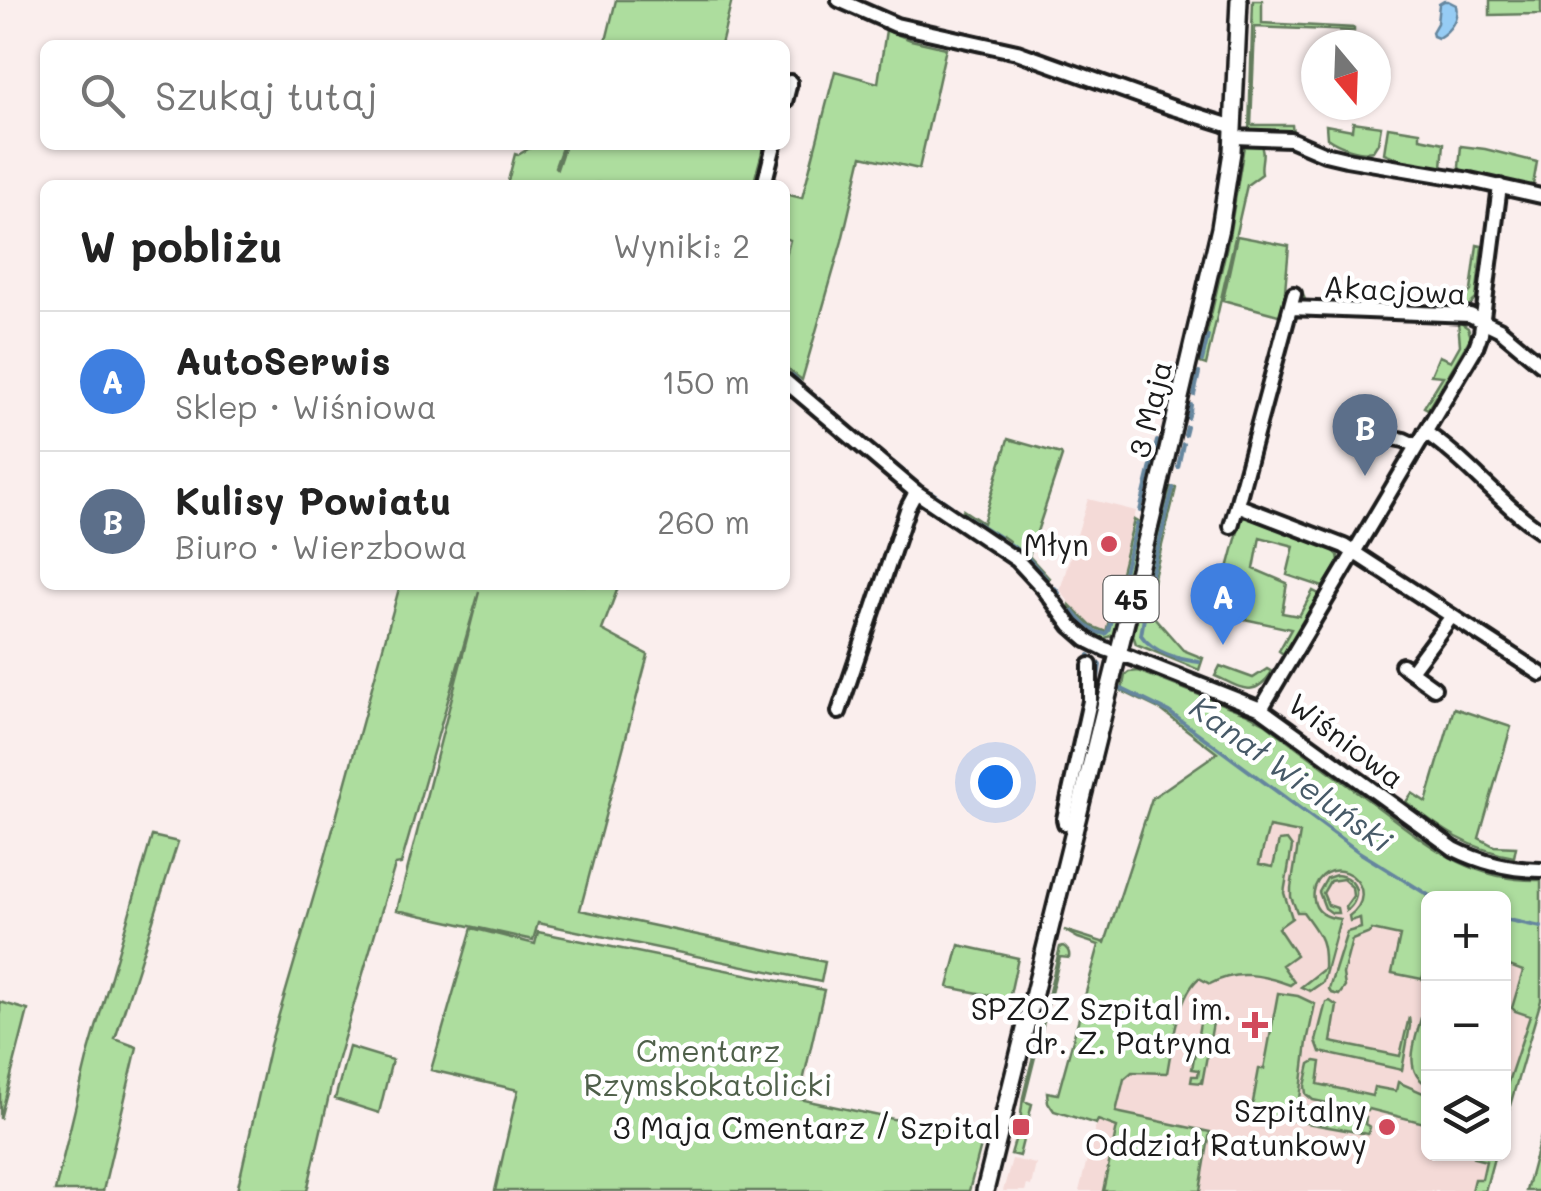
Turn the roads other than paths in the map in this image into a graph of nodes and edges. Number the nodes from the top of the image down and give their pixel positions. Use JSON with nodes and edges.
{"nodes":[{"id":1,"x":839,"y":0,"type":"edge"},
{"id":2,"x":1239,"y":0,"type":"edge"},
{"id":3,"x":1234,"y":132,"type":"junction"},
{"id":4,"x":773,"y":150,"type":"edge"},
{"id":5,"x":765,"y":180,"type":"edge"},
{"id":6,"x":1500,"y":186,"type":"junction"},
{"id":7,"x":1541,"y":196,"type":"edge"},
{"id":8,"x":1483,"y":320,"type":"junction"},
{"id":9,"x":1541,"y":364,"type":"edge"},
{"id":10,"x":790,"y":385,"type":"edge"},
{"id":11,"x":1355,"y":430,"type":"dead end"},
{"id":12,"x":1426,"y":432,"type":"junction"},
{"id":13,"x":1417,"y":446,"type":"junction"},
{"id":14,"x":916,"y":492,"type":"junction"},
{"id":15,"x":1237,"y":505,"type":"junction"},
{"id":16,"x":1231,"y":526,"type":"dead end"},
{"id":17,"x":1541,"y":531,"type":"edge"},
{"id":18,"x":1354,"y":552,"type":"junction"},
{"id":19,"x":1452,"y":616,"type":"junction"},
{"id":20,"x":1118,"y":653,"type":"junction"},
{"id":21,"x":1090,"y":665,"type":"dead end"},
{"id":22,"x":1541,"y":674,"type":"edge"},
{"id":23,"x":1434,"y":688,"type":"dead end"},
{"id":24,"x":1262,"y":708,"type":"junction"},
{"id":25,"x":839,"y":712,"type":"dead end"},
{"id":26,"x":1075,"y":826,"type":"junction"},
{"id":27,"x":1541,"y":870,"type":"edge"},
{"id":28,"x":985,"y":1191,"type":"edge"}],
"edges":[{"from":1,"to":3,"type":"street"},
{"from":2,"to":3,"type":"main road","name":"3 Maja","number":"45"},
{"from":3,"to":6,"type":"street"},
{"from":3,"to":20,"type":"main road","name":"3 Maja","number":"45"},
{"from":4,"to":5,"type":"street"},
{"from":6,"to":7,"type":"street"},
{"from":6,"to":8,"type":"street"},
{"from":8,"to":9,"type":"street","name":"Akacjowa"},
{"from":8,"to":12,"type":"street"},
{"from":8,"to":15,"type":"street","name":"Akacjowa"},
{"from":10,"to":14,"type":"street","name":"Wiśniowa"},
{"from":11,"to":13,"type":"street"},
{"from":12,"to":13,"type":"street"},
{"from":12,"to":17,"type":"street"},
{"from":13,"to":18,"type":"street"},
{"from":14,"to":20,"type":"street","name":"Wiśniowa"},
{"from":14,"to":25,"type":"street"},
{"from":15,"to":16,"type":"street"},
{"from":15,"to":18,"type":"street"},
{"from":18,"to":19,"type":"street"},
{"from":18,"to":24,"type":"street"},
{"from":19,"to":22,"type":"street"},
{"from":19,"to":23,"type":"street"},
{"from":20,"to":24,"type":"street","name":"Wiśniowa"},
{"from":20,"to":26,"type":"main road","name":"3 Maja","number":"45"},
{"from":21,"to":26,"type":"street","name":"3 Maja"},
{"from":24,"to":27,"type":"street","name":"Wiśniowa"},
{"from":26,"to":28,"type":"main road","name":"3 Maja","number":"45"}]}
